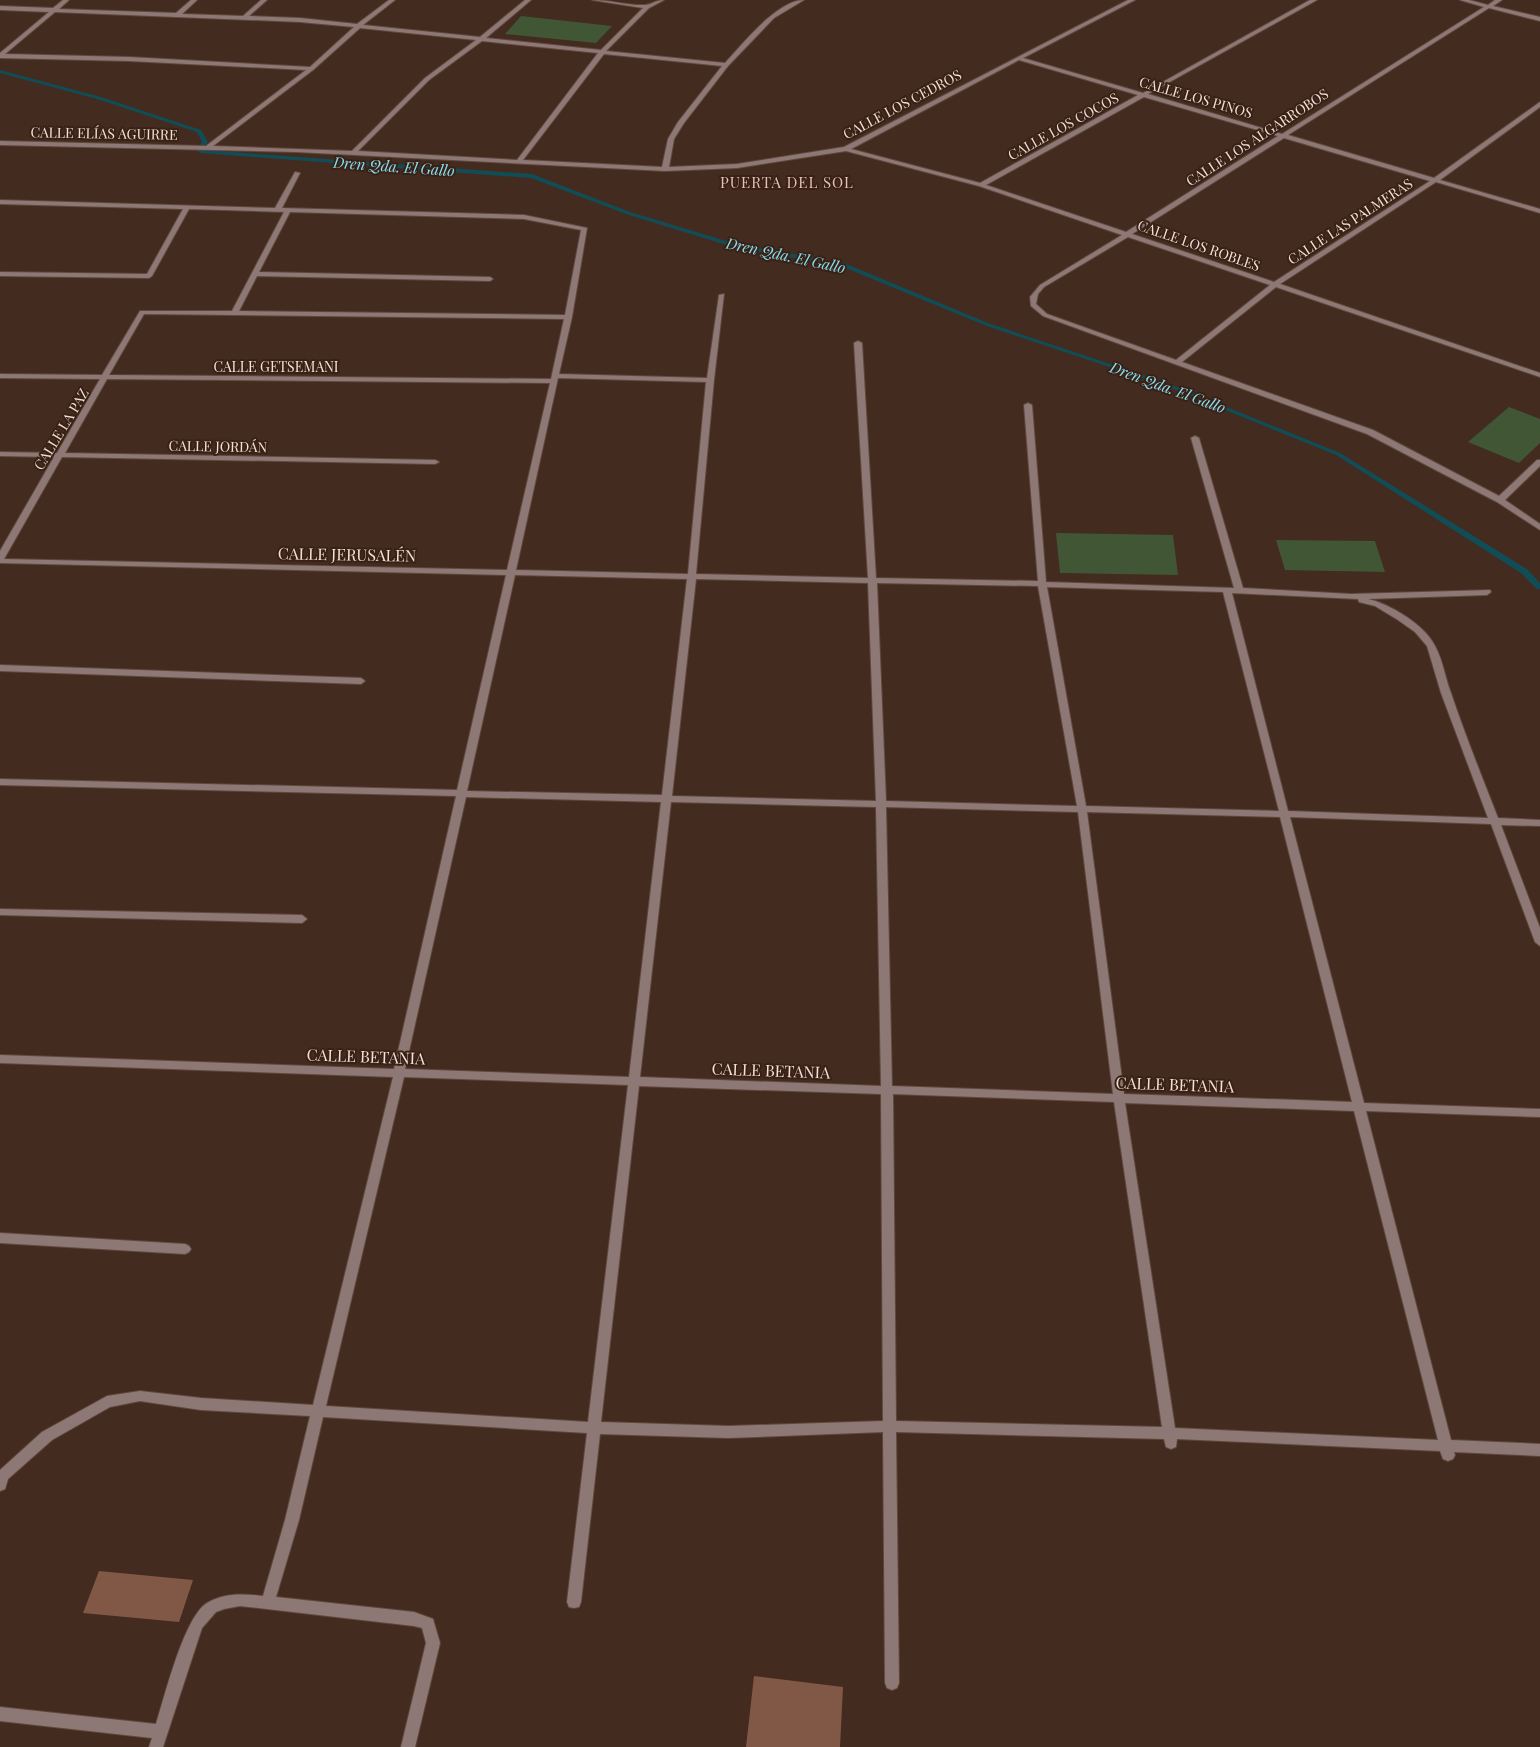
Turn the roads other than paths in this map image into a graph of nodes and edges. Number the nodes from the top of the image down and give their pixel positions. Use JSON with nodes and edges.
{"nodes":[{"id":1,"x":66,"y":0,"type":"edge"},
{"id":2,"x":194,"y":0,"type":"edge"},
{"id":3,"x":264,"y":0,"type":"edge"},
{"id":4,"x":392,"y":0,"type":"edge"},
{"id":5,"x":528,"y":0,"type":"edge"},
{"id":6,"x":595,"y":0,"type":"edge"},
{"id":7,"x":661,"y":0,"type":"edge"},
{"id":8,"x":800,"y":0,"type":"edge"},
{"id":9,"x":1132,"y":0,"type":"edge"},
{"id":10,"x":1314,"y":0,"type":"edge"},
{"id":11,"x":1463,"y":0,"type":"edge"},
{"id":12,"x":1499,"y":0,"type":"edge"},
{"id":13,"x":1488,"y":6,"type":"junction"},
{"id":14,"x":646,"y":7,"type":"junction"},
{"id":15,"x":0,"y":8,"type":"edge"},
{"id":16,"x":54,"y":9,"type":"junction"},
{"id":17,"x":178,"y":14,"type":"junction"},
{"id":18,"x":246,"y":16,"type":"junction"},
{"id":19,"x":1540,"y":19,"type":"edge"},
{"id":20,"x":360,"y":25,"type":"junction"},
{"id":21,"x":481,"y":39,"type":"junction"},
{"id":22,"x":603,"y":51,"type":"junction"},
{"id":23,"x":0,"y":56,"type":"edge"},
{"id":24,"x":1018,"y":58,"type":"junction"},
{"id":25,"x":726,"y":65,"type":"junction"},
{"id":26,"x":311,"y":70,"type":"junction"},
{"id":27,"x":1145,"y":95,"type":"junction"},
{"id":28,"x":1540,"y":104,"type":"edge"},
{"id":29,"x":1282,"y":135,"type":"junction"},
{"id":30,"x":0,"y":143,"type":"edge"},
{"id":31,"x":208,"y":148,"type":"junction"},
{"id":32,"x":846,"y":149,"type":"junction"},
{"id":33,"x":353,"y":153,"type":"junction"},
{"id":34,"x":518,"y":162,"type":"junction"},
{"id":35,"x":665,"y":169,"type":"junction"},
{"id":36,"x":297,"y":173,"type":"dead end"},
{"id":37,"x":1435,"y":180,"type":"junction"},
{"id":38,"x":981,"y":185,"type":"junction"},
{"id":39,"x":0,"y":202,"type":"edge"},
{"id":40,"x":187,"y":207,"type":"junction"},
{"id":41,"x":283,"y":209,"type":"junction"},
{"id":42,"x":1540,"y":211,"type":"edge"},
{"id":43,"x":1130,"y":234,"type":"junction"},
{"id":44,"x":0,"y":274,"type":"edge"},
{"id":45,"x":254,"y":274,"type":"junction"},
{"id":46,"x":490,"y":279,"type":"dead end"},
{"id":47,"x":1276,"y":284,"type":"junction"},
{"id":48,"x":722,"y":295,"type":"dead end"},
{"id":49,"x":234,"y":312,"type":"junction"},
{"id":50,"x":568,"y":317,"type":"junction"},
{"id":51,"x":858,"y":343,"type":"dead end"},
{"id":52,"x":1176,"y":363,"type":"junction"},
{"id":53,"x":1540,"y":375,"type":"edge"},
{"id":54,"x":0,"y":376,"type":"edge"},
{"id":55,"x":106,"y":377,"type":"junction"},
{"id":56,"x":553,"y":378,"type":"junction"},
{"id":57,"x":710,"y":380,"type":"junction"},
{"id":58,"x":1028,"y":405,"type":"dead end"},
{"id":59,"x":1194,"y":438,"type":"dead end"},
{"id":60,"x":0,"y":454,"type":"edge"},
{"id":61,"x":59,"y":456,"type":"junction"},
{"id":62,"x":436,"y":462,"type":"dead end"},
{"id":63,"x":1540,"y":462,"type":"edge"},
{"id":64,"x":1500,"y":500,"type":"junction"},
{"id":65,"x":1540,"y":528,"type":"edge"},
{"id":66,"x":0,"y":560,"type":"edge"},
{"id":67,"x":511,"y":572,"type":"junction"},
{"id":68,"x":692,"y":576,"type":"junction"},
{"id":69,"x":874,"y":580,"type":"junction"},
{"id":70,"x":1042,"y":584,"type":"junction"},
{"id":71,"x":1226,"y":590,"type":"junction"},
{"id":72,"x":1239,"y":590,"type":"junction"},
{"id":73,"x":1487,"y":592,"type":"dead end"},
{"id":74,"x":1351,"y":597,"type":"junction"},
{"id":75,"x":0,"y":668,"type":"edge"},
{"id":76,"x":360,"y":681,"type":"dead end"},
{"id":77,"x":0,"y":782,"type":"edge"},
{"id":78,"x":462,"y":793,"type":"junction"},
{"id":79,"x":667,"y":798,"type":"junction"},
{"id":80,"x":882,"y":804,"type":"junction"},
{"id":81,"x":1082,"y":808,"type":"junction"},
{"id":82,"x":1285,"y":814,"type":"junction"},
{"id":83,"x":1496,"y":821,"type":"junction"},
{"id":84,"x":1540,"y":823,"type":"edge"},
{"id":85,"x":0,"y":912,"type":"edge"},
{"id":86,"x":302,"y":919,"type":"dead end"},
{"id":87,"x":1540,"y":942,"type":"edge"},
{"id":88,"x":0,"y":1059,"type":"edge"},
{"id":89,"x":400,"y":1073,"type":"junction"},
{"id":90,"x":634,"y":1082,"type":"junction"},
{"id":91,"x":886,"y":1090,"type":"junction"},
{"id":92,"x":1119,"y":1099,"type":"junction"},
{"id":93,"x":1360,"y":1107,"type":"junction"},
{"id":94,"x":1540,"y":1113,"type":"edge"},
{"id":95,"x":0,"y":1238,"type":"edge"},
{"id":96,"x":185,"y":1248,"type":"dead end"},
{"id":97,"x":318,"y":1411,"type":"junction"},
{"id":98,"x":594,"y":1426,"type":"junction"},
{"id":99,"x":889,"y":1426,"type":"junction"},
{"id":100,"x":1170,"y":1438,"type":"junction"},
{"id":101,"x":1540,"y":1450,"type":"edge"},
{"id":102,"x":1447,"y":1451,"type":"junction"},
{"id":103,"x":0,"y":1485,"type":"edge"},
{"id":104,"x":268,"y":1602,"type":"junction"},
{"id":105,"x":574,"y":1602,"type":"dead end"},
{"id":106,"x":892,"y":1683,"type":"dead end"},
{"id":107,"x":0,"y":1714,"type":"edge"},
{"id":108,"x":160,"y":1732,"type":"junction"},
{"id":109,"x":156,"y":1747,"type":"edge"},
{"id":110,"x":408,"y":1747,"type":"edge"}],
"edges":[{"from":1,"to":16,"type":"street"},
{"from":2,"to":17,"type":"street"},
{"from":3,"to":18,"type":"street"},
{"from":4,"to":20,"type":"street"},
{"from":5,"to":21,"type":"street"},
{"from":6,"to":14,"type":"street"},
{"from":7,"to":14,"type":"street"},
{"from":8,"to":25,"type":"street"},
{"from":9,"to":24,"type":"street","name":"CALLE LOS CEDROS"},
{"from":10,"to":27,"type":"street","name":"CALLE LOS COCOS"},
{"from":11,"to":13,"type":"street"},
{"from":12,"to":13,"type":"street","name":"CALLE LOS ALGARROBOS"},
{"from":13,"to":19,"type":"street"},
{"from":13,"to":29,"type":"street","name":"CALLE LOS ALGARROBOS"},
{"from":14,"to":22,"type":"street"},
{"from":15,"to":16,"type":"street"},
{"from":16,"to":17,"type":"street"},
{"from":16,"to":23,"type":"street"},
{"from":17,"to":18,"type":"street"},
{"from":18,"to":20,"type":"street"},
{"from":20,"to":21,"type":"street"},
{"from":20,"to":26,"type":"street"},
{"from":21,"to":22,"type":"street"},
{"from":21,"to":33,"type":"street"},
{"from":22,"to":25,"type":"street"},
{"from":22,"to":34,"type":"street"},
{"from":23,"to":26,"type":"street"},
{"from":24,"to":27,"type":"street","name":"CALLE LOS PINOS"},
{"from":24,"to":32,"type":"street","name":"CALLE LOS CEDROS"},
{"from":25,"to":35,"type":"street"},
{"from":26,"to":31,"type":"street"},
{"from":27,"to":29,"type":"street","name":"CALLE LOS PINOS"},
{"from":27,"to":38,"type":"street","name":"CALLE LOS COCOS"},
{"from":28,"to":37,"type":"street","name":"CALLE LAS PALMERAS"},
{"from":29,"to":37,"type":"street","name":"CALLE LOS PINOS"},
{"from":29,"to":43,"type":"street","name":"CALLE LOS ALGARROBOS"},
{"from":30,"to":31,"type":"street","name":"CALLE ELÍAS AGUIRRE"},
{"from":31,"to":33,"type":"street","name":"CALLE ELÍAS AGUIRRE"},
{"from":32,"to":35,"type":"street","name":"CALLE LOS CEDROS"},
{"from":32,"to":38,"type":"street","name":"CALLE LOS ROBLES"},
{"from":33,"to":34,"type":"street","name":"CALLE ELÍAS AGUIRRE"},
{"from":34,"to":35,"type":"street","name":"CALLE LOS CEDROS"},
{"from":36,"to":41,"type":"street"},
{"from":37,"to":42,"type":"street","name":"CALLE LOS PINOS"},
{"from":37,"to":47,"type":"street","name":"CALLE LAS PALMERAS"},
{"from":38,"to":43,"type":"street","name":"CALLE LOS ROBLES"},
{"from":39,"to":40,"type":"street"},
{"from":40,"to":41,"type":"street"},
{"from":40,"to":44,"type":"street"},
{"from":41,"to":45,"type":"street"},
{"from":41,"to":50,"type":"street"},
{"from":43,"to":47,"type":"street","name":"CALLE LOS ROBLES"},
{"from":43,"to":52,"type":"street","name":"CALLE LOS ALGARROBOS"},
{"from":45,"to":46,"type":"street"},
{"from":45,"to":49,"type":"street"},
{"from":47,"to":52,"type":"street","name":"CALLE LAS PALMERAS"},
{"from":47,"to":53,"type":"street","name":"CALLE LOS ROBLES"},
{"from":48,"to":57,"type":"street"},
{"from":49,"to":50,"type":"street"},
{"from":49,"to":55,"type":"street","name":"CALLE LA PAZ"},
{"from":50,"to":56,"type":"street"},
{"from":51,"to":69,"type":"street"},
{"from":52,"to":64,"type":"street"},
{"from":54,"to":55,"type":"street","name":"CALLE GETSEMANI"},
{"from":55,"to":56,"type":"street","name":"CALLE GETSEMANI"},
{"from":55,"to":61,"type":"street","name":"CALLE LA PAZ"},
{"from":56,"to":57,"type":"street","name":"CALLE GETSEMANI"},
{"from":56,"to":67,"type":"street"},
{"from":57,"to":68,"type":"street"},
{"from":58,"to":70,"type":"street"},
{"from":59,"to":72,"type":"street"},
{"from":60,"to":61,"type":"street","name":"CALLE JORDÁN"},
{"from":61,"to":62,"type":"street","name":"CALLE JORDÁN"},
{"from":61,"to":66,"type":"street","name":"CALLE LA PAZ"},
{"from":63,"to":64,"type":"street"},
{"from":64,"to":65,"type":"street"},
{"from":66,"to":67,"type":"street","name":"CALLE JERUSALÉN"},
{"from":67,"to":68,"type":"street","name":"CALLE JERUSALÉN"},
{"from":67,"to":78,"type":"street"},
{"from":68,"to":69,"type":"street","name":"CALLE JERUSALÉN"},
{"from":68,"to":79,"type":"street"},
{"from":69,"to":70,"type":"street","name":"CALLE JERUSALÉN"},
{"from":69,"to":80,"type":"street"},
{"from":70,"to":71,"type":"street","name":"CALLE JERUSALÉN"},
{"from":70,"to":81,"type":"street"},
{"from":71,"to":72,"type":"street","name":"CALLE JERUSALÉN"},
{"from":71,"to":82,"type":"street"},
{"from":72,"to":74,"type":"street","name":"CALLE JERUSALÉN"},
{"from":73,"to":74,"type":"street"},
{"from":74,"to":83,"type":"street"},
{"from":75,"to":76,"type":"street"},
{"from":77,"to":78,"type":"street"},
{"from":78,"to":79,"type":"street"},
{"from":78,"to":89,"type":"street"},
{"from":79,"to":80,"type":"street"},
{"from":79,"to":90,"type":"street"},
{"from":80,"to":81,"type":"street"},
{"from":80,"to":91,"type":"street"},
{"from":81,"to":82,"type":"street"},
{"from":81,"to":92,"type":"street"},
{"from":82,"to":83,"type":"street"},
{"from":82,"to":93,"type":"street"},
{"from":83,"to":84,"type":"street"},
{"from":83,"to":87,"type":"street"},
{"from":85,"to":86,"type":"street"},
{"from":88,"to":89,"type":"street","name":"CALLE BETANIA"},
{"from":89,"to":90,"type":"street","name":"CALLE BETANIA"},
{"from":89,"to":97,"type":"street"},
{"from":90,"to":91,"type":"street","name":"CALLE BETANIA"},
{"from":90,"to":98,"type":"street"},
{"from":91,"to":92,"type":"street","name":"CALLE BETANIA"},
{"from":91,"to":99,"type":"street"},
{"from":92,"to":93,"type":"street","name":"CALLE BETANIA"},
{"from":92,"to":100,"type":"street"},
{"from":93,"to":94,"type":"street","name":"CALLE BETANIA"},
{"from":93,"to":102,"type":"street"},
{"from":95,"to":96,"type":"street"},
{"from":97,"to":98,"type":"street"},
{"from":97,"to":103,"type":"street"},
{"from":97,"to":104,"type":"street"},
{"from":98,"to":99,"type":"street"},
{"from":98,"to":105,"type":"street"},
{"from":99,"to":100,"type":"street"},
{"from":99,"to":106,"type":"street"},
{"from":100,"to":102,"type":"street"},
{"from":101,"to":102,"type":"street"},
{"from":104,"to":108,"type":"street"},
{"from":104,"to":110,"type":"street"},
{"from":107,"to":108,"type":"street"},
{"from":108,"to":109,"type":"street"}]}
